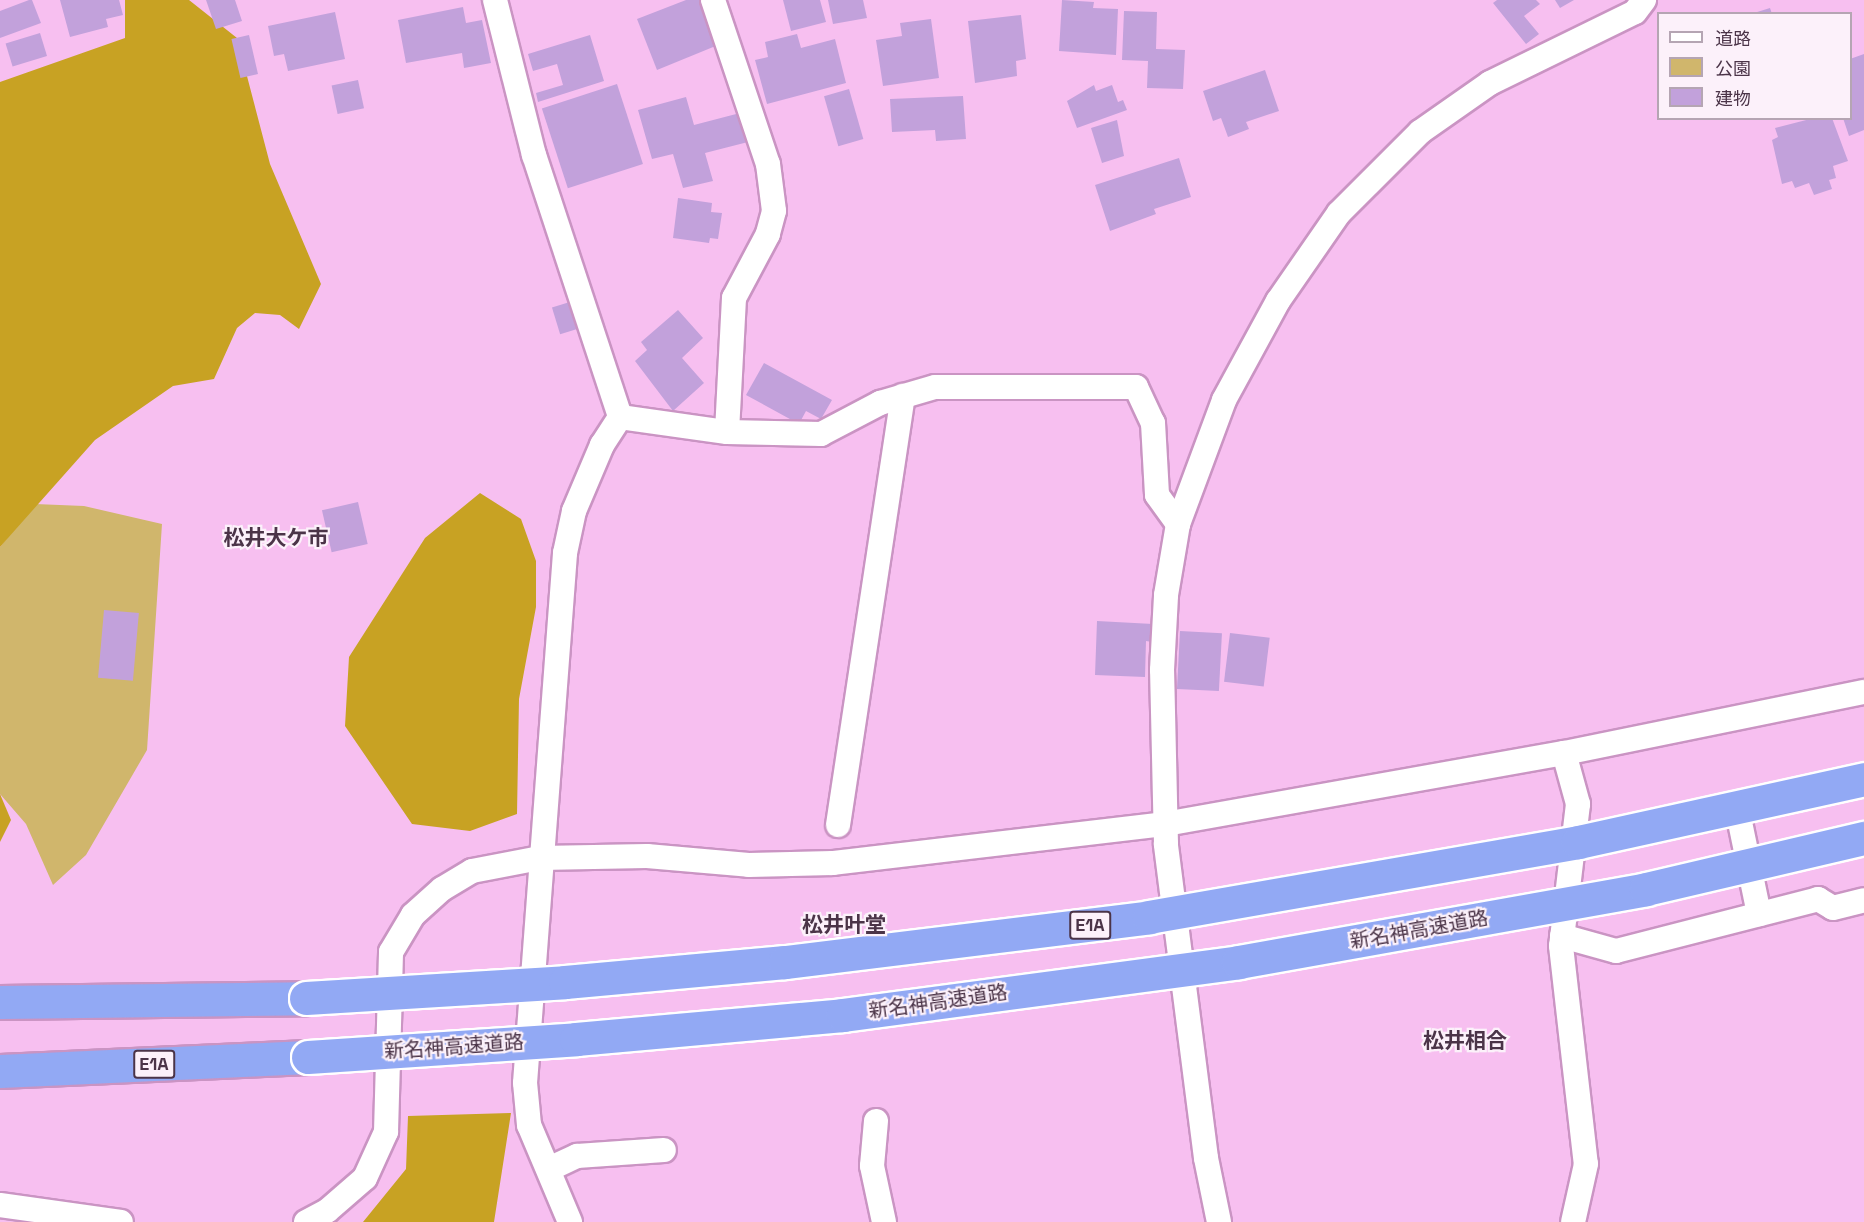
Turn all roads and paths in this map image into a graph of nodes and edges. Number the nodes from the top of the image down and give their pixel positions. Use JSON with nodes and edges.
{"nodes":[{"id":1,"x":495,"y":0,"type":"edge"},
{"id":2,"x":713,"y":0,"type":"edge"},
{"id":3,"x":1644,"y":0,"type":"edge"},
{"id":4,"x":903,"y":396,"type":"junction"},
{"id":5,"x":620,"y":417,"type":"junction"},
{"id":6,"x":727,"y":432,"type":"junction"},
{"id":7,"x":1178,"y":524,"type":"junction"},
{"id":8,"x":1864,"y":692,"type":"edge"},
{"id":9,"x":1564,"y":753,"type":"junction"},
{"id":10,"x":1864,"y":779,"type":"edge"},
{"id":11,"x":1165,"y":824,"type":"junction"},
{"id":12,"x":838,"y":825,"type":"dead end"},
{"id":13,"x":1741,"y":827,"type":"dead end"},
{"id":14,"x":1864,"y":838,"type":"edge"},
{"id":15,"x":540,"y":858,"type":"junction"},
{"id":16,"x":1864,"y":900,"type":"edge"},
{"id":17,"x":1759,"y":914,"type":"junction"},
{"id":18,"x":1562,"y":936,"type":"junction"},
{"id":19,"x":0,"y":1002,"type":"edge"},
{"id":20,"x":0,"y":1071,"type":"edge"},
{"id":21,"x":876,"y":1121,"type":"dead end"},
{"id":22,"x":664,"y":1150,"type":"dead end"},
{"id":23,"x":549,"y":1169,"type":"junction"},
{"id":24,"x":0,"y":1205,"type":"edge"},
{"id":25,"x":121,"y":1222,"type":"edge"},
{"id":26,"x":306,"y":1222,"type":"edge"},
{"id":27,"x":570,"y":1222,"type":"edge"},
{"id":28,"x":884,"y":1222,"type":"edge"},
{"id":29,"x":1219,"y":1222,"type":"edge"},
{"id":30,"x":1573,"y":1222,"type":"edge"}],
"edges":[{"from":1,"to":5,"type":"street"},
{"from":2,"to":6,"type":"street"},
{"from":3,"to":7,"type":"street"},
{"from":4,"to":6,"type":"street"},
{"from":4,"to":7,"type":"street"},
{"from":4,"to":12,"type":"street"},
{"from":5,"to":6,"type":"street"},
{"from":5,"to":15,"type":"street"},
{"from":7,"to":11,"type":"street"},
{"from":8,"to":9,"type":"street"},
{"from":9,"to":11,"type":"street"},
{"from":9,"to":18,"type":"street"},
{"from":10,"to":19,"type":"highway","number":"E1A","bridge":true},
{"from":11,"to":15,"type":"street"},
{"from":11,"to":29,"type":"street"},
{"from":13,"to":17,"type":"street"},
{"from":14,"to":20,"type":"highway","name":"新名神高速道路","number":"E1A","bridge":true},
{"from":15,"to":23,"type":"street"},
{"from":15,"to":26,"type":"street"},
{"from":16,"to":17,"type":"street"},
{"from":17,"to":18,"type":"street"},
{"from":18,"to":30,"type":"street"},
{"from":21,"to":28,"type":"street"},
{"from":22,"to":23,"type":"street"},
{"from":23,"to":27,"type":"street"},
{"from":24,"to":25,"type":"street"}]}
